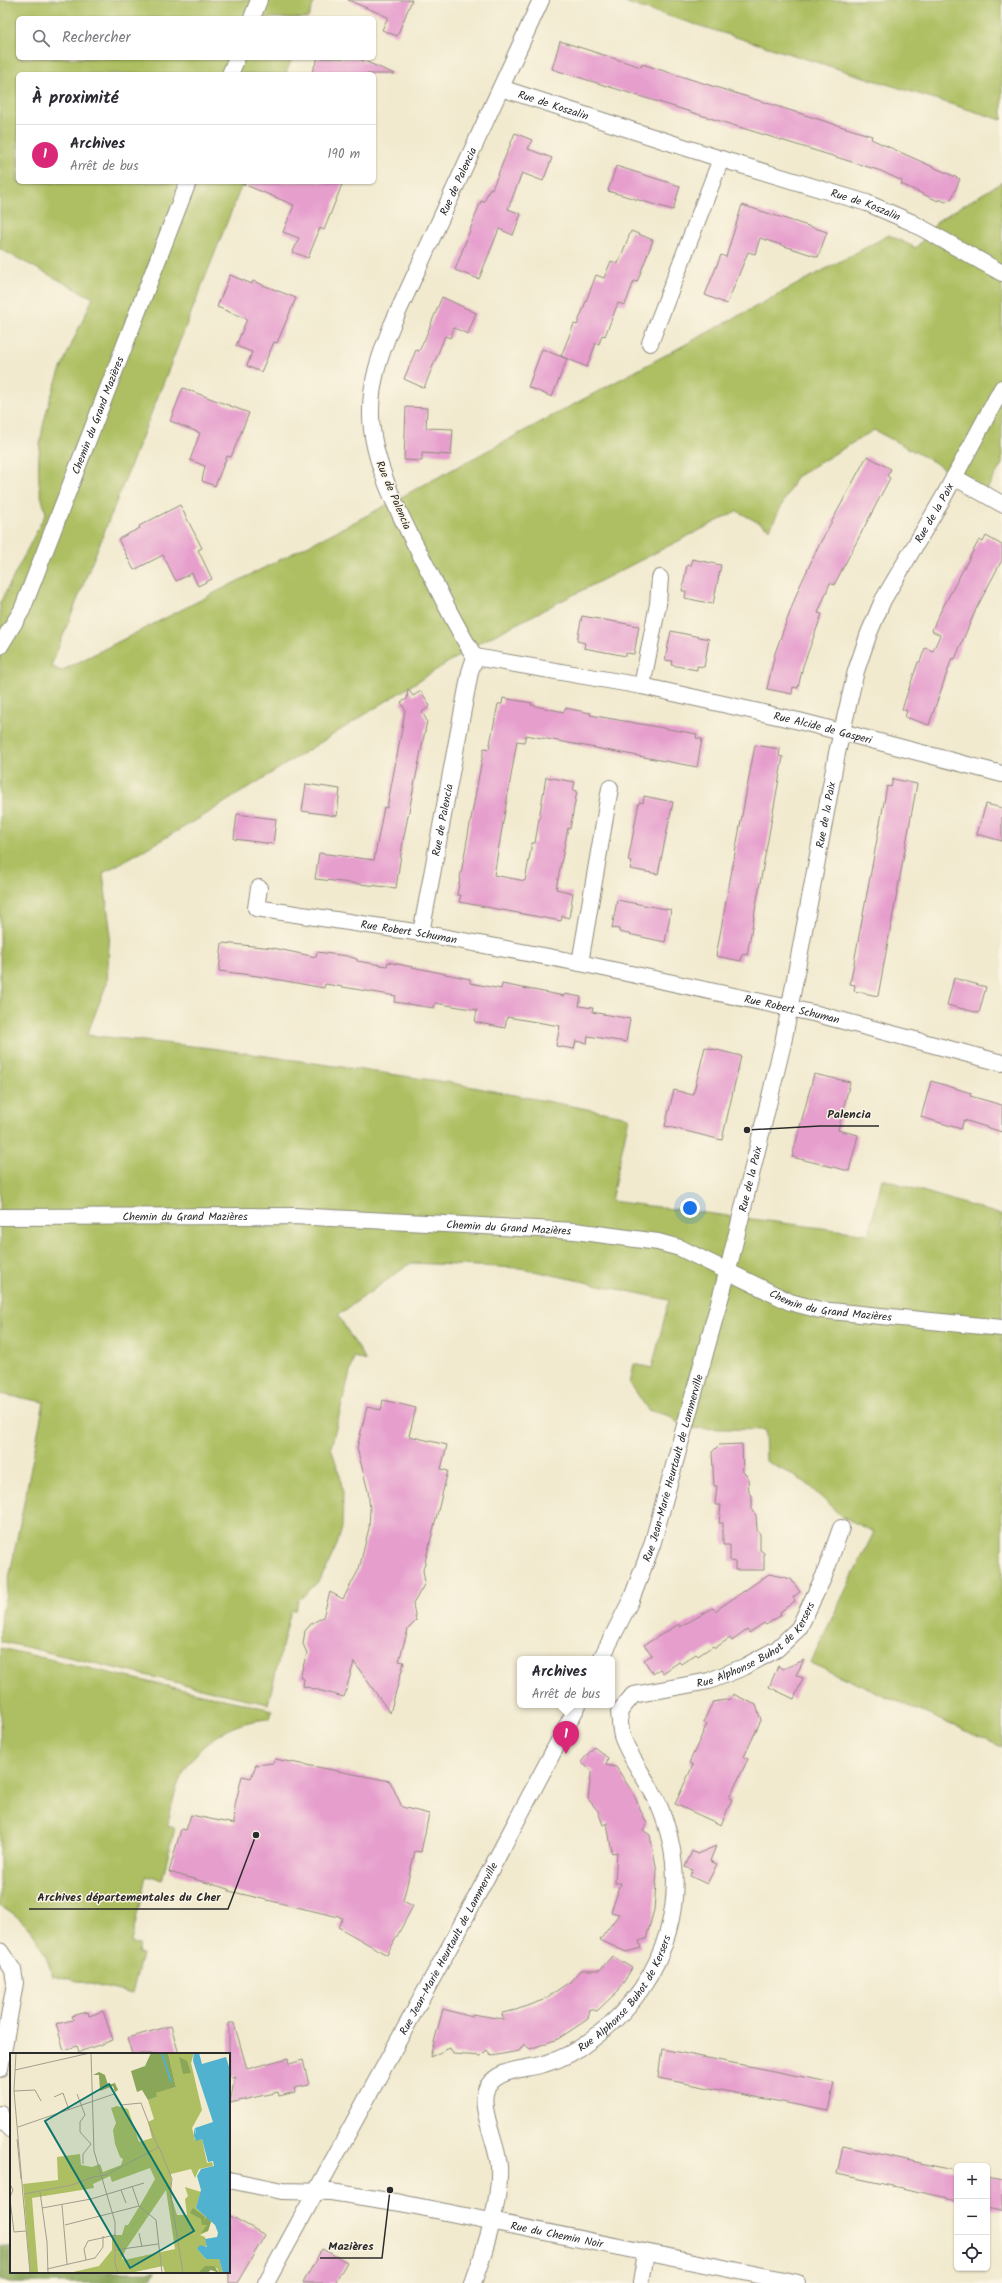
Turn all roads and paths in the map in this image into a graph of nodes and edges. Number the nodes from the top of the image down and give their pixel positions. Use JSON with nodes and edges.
{"nodes":[{"id":1,"x":259,"y":0,"type":"edge"},
{"id":2,"x":541,"y":0,"type":"edge"},
{"id":3,"x":253,"y":16,"type":"edge"},
{"id":4,"x":235,"y":60,"type":"edge"},
{"id":5,"x":231,"y":72,"type":"edge"},
{"id":6,"x":501,"y":88,"type":"junction"},
{"id":7,"x":721,"y":159,"type":"junction"},
{"id":8,"x":187,"y":184,"type":"edge"},
{"id":9,"x":1002,"y":273,"type":"edge"},
{"id":10,"x":650,"y":343,"type":"dead end"},
{"id":11,"x":1002,"y":388,"type":"edge"},
{"id":12,"x":954,"y":477,"type":"junction"},
{"id":13,"x":1002,"y":504,"type":"edge"},
{"id":14,"x":660,"y":578,"type":"dead end"},
{"id":15,"x":0,"y":646,"type":"edge"},
{"id":16,"x":475,"y":657,"type":"junction"},
{"id":17,"x":642,"y":686,"type":"junction"},
{"id":18,"x":842,"y":733,"type":"junction"},
{"id":19,"x":1002,"y":774,"type":"edge"},
{"id":20,"x":610,"y":788,"type":"dead end"},
{"id":21,"x":259,"y":888,"type":"dead end"},
{"id":22,"x":421,"y":933,"type":"junction"},
{"id":23,"x":580,"y":962,"type":"junction"},
{"id":24,"x":790,"y":1008,"type":"junction"},
{"id":25,"x":1002,"y":1063,"type":"edge"},
{"id":26,"x":0,"y":1216,"type":"edge"},
{"id":27,"x":728,"y":1270,"type":"junction"},
{"id":28,"x":1002,"y":1328,"type":"edge"},
{"id":29,"x":841,"y":1528,"type":"dead end"},
{"id":30,"x":603,"y":1656,"type":"edge"},
{"id":31,"x":617,"y":1705,"type":"edge"},
{"id":32,"x":576,"y":1708,"type":"edge"},
{"id":33,"x":0,"y":1951,"type":"edge"},
{"id":34,"x":0,"y":2069,"type":"edge"},
{"id":35,"x":0,"y":2113,"type":"edge"},
{"id":36,"x":10,"y":2129,"type":"edge"},
{"id":37,"x":230,"y":2180,"type":"edge"},
{"id":38,"x":316,"y":2191,"type":"junction"},
{"id":39,"x":491,"y":2223,"type":"junction"},
{"id":40,"x":646,"y":2253,"type":"junction"},
{"id":41,"x":266,"y":2283,"type":"edge"},
{"id":42,"x":473,"y":2283,"type":"edge"},
{"id":43,"x":641,"y":2283,"type":"edge"},
{"id":44,"x":798,"y":2283,"type":"edge"}],
"edges":[{"from":1,"to":3,"type":"street"},
{"from":2,"to":6,"type":"street","name":"Rue de Palencia"},
{"from":4,"to":5,"type":"street"},
{"from":6,"to":7,"type":"street","name":"Rue de Koszalin"},
{"from":6,"to":16,"type":"street","name":"Rue de Palencia"},
{"from":7,"to":9,"type":"street","name":"Rue de Koszalin"},
{"from":7,"to":10,"type":"street"},
{"from":8,"to":15,"type":"street","name":"Chemin du Grand Mazières"},
{"from":11,"to":12,"type":"street","name":"Rue de la Paix"},
{"from":12,"to":13,"type":"street"},
{"from":12,"to":18,"type":"street","name":"Rue de la Paix"},
{"from":14,"to":17,"type":"street"},
{"from":16,"to":17,"type":"street","name":"Rue Alcide de Gasperi"},
{"from":16,"to":22,"type":"street","name":"Rue de Palencia"},
{"from":17,"to":18,"type":"street","name":"Rue Alcide de Gasperi"},
{"from":18,"to":19,"type":"street","name":"Rue Alcide de Gasperi"},
{"from":18,"to":24,"type":"street","name":"Rue de la Paix"},
{"from":20,"to":23,"type":"street"},
{"from":21,"to":22,"type":"street","name":"Rue Robert Schuman"},
{"from":22,"to":23,"type":"street","name":"Rue Robert Schuman"},
{"from":23,"to":24,"type":"street","name":"Rue Robert Schuman"},
{"from":24,"to":25,"type":"street","name":"Rue Robert Schuman"},
{"from":24,"to":27,"type":"street","name":"Rue de la Paix"},
{"from":26,"to":27,"type":"street","name":"Chemin du Grand Mazières"},
{"from":27,"to":28,"type":"street","name":"Chemin du Grand Mazières"},
{"from":27,"to":30,"type":"street","name":"Rue Jean-Marie Heurtault de Lammerville"},
{"from":29,"to":31,"type":"street","name":"Rue Alphonse Buhot de Kersers"},
{"from":31,"to":39,"type":"street","name":"Rue Alphonse Buhot de Kersers"},
{"from":32,"to":38,"type":"street","name":"Rue Jean-Marie Heurtault de Lammerville"},
{"from":33,"to":34,"type":"street"},
{"from":35,"to":36,"type":"street"},
{"from":37,"to":38,"type":"street"},
{"from":38,"to":39,"type":"street","name":"Rue du Chemin Noir"},
{"from":38,"to":41,"type":"street","name":"Rue Jean-Marie Heurtault de Lammerville"},
{"from":39,"to":40,"type":"street","name":"Rue du Chemin Noir"},
{"from":39,"to":42,"type":"street"},
{"from":40,"to":43,"type":"street"},
{"from":40,"to":44,"type":"street","name":"Rue du Chemin Noir"}]}
